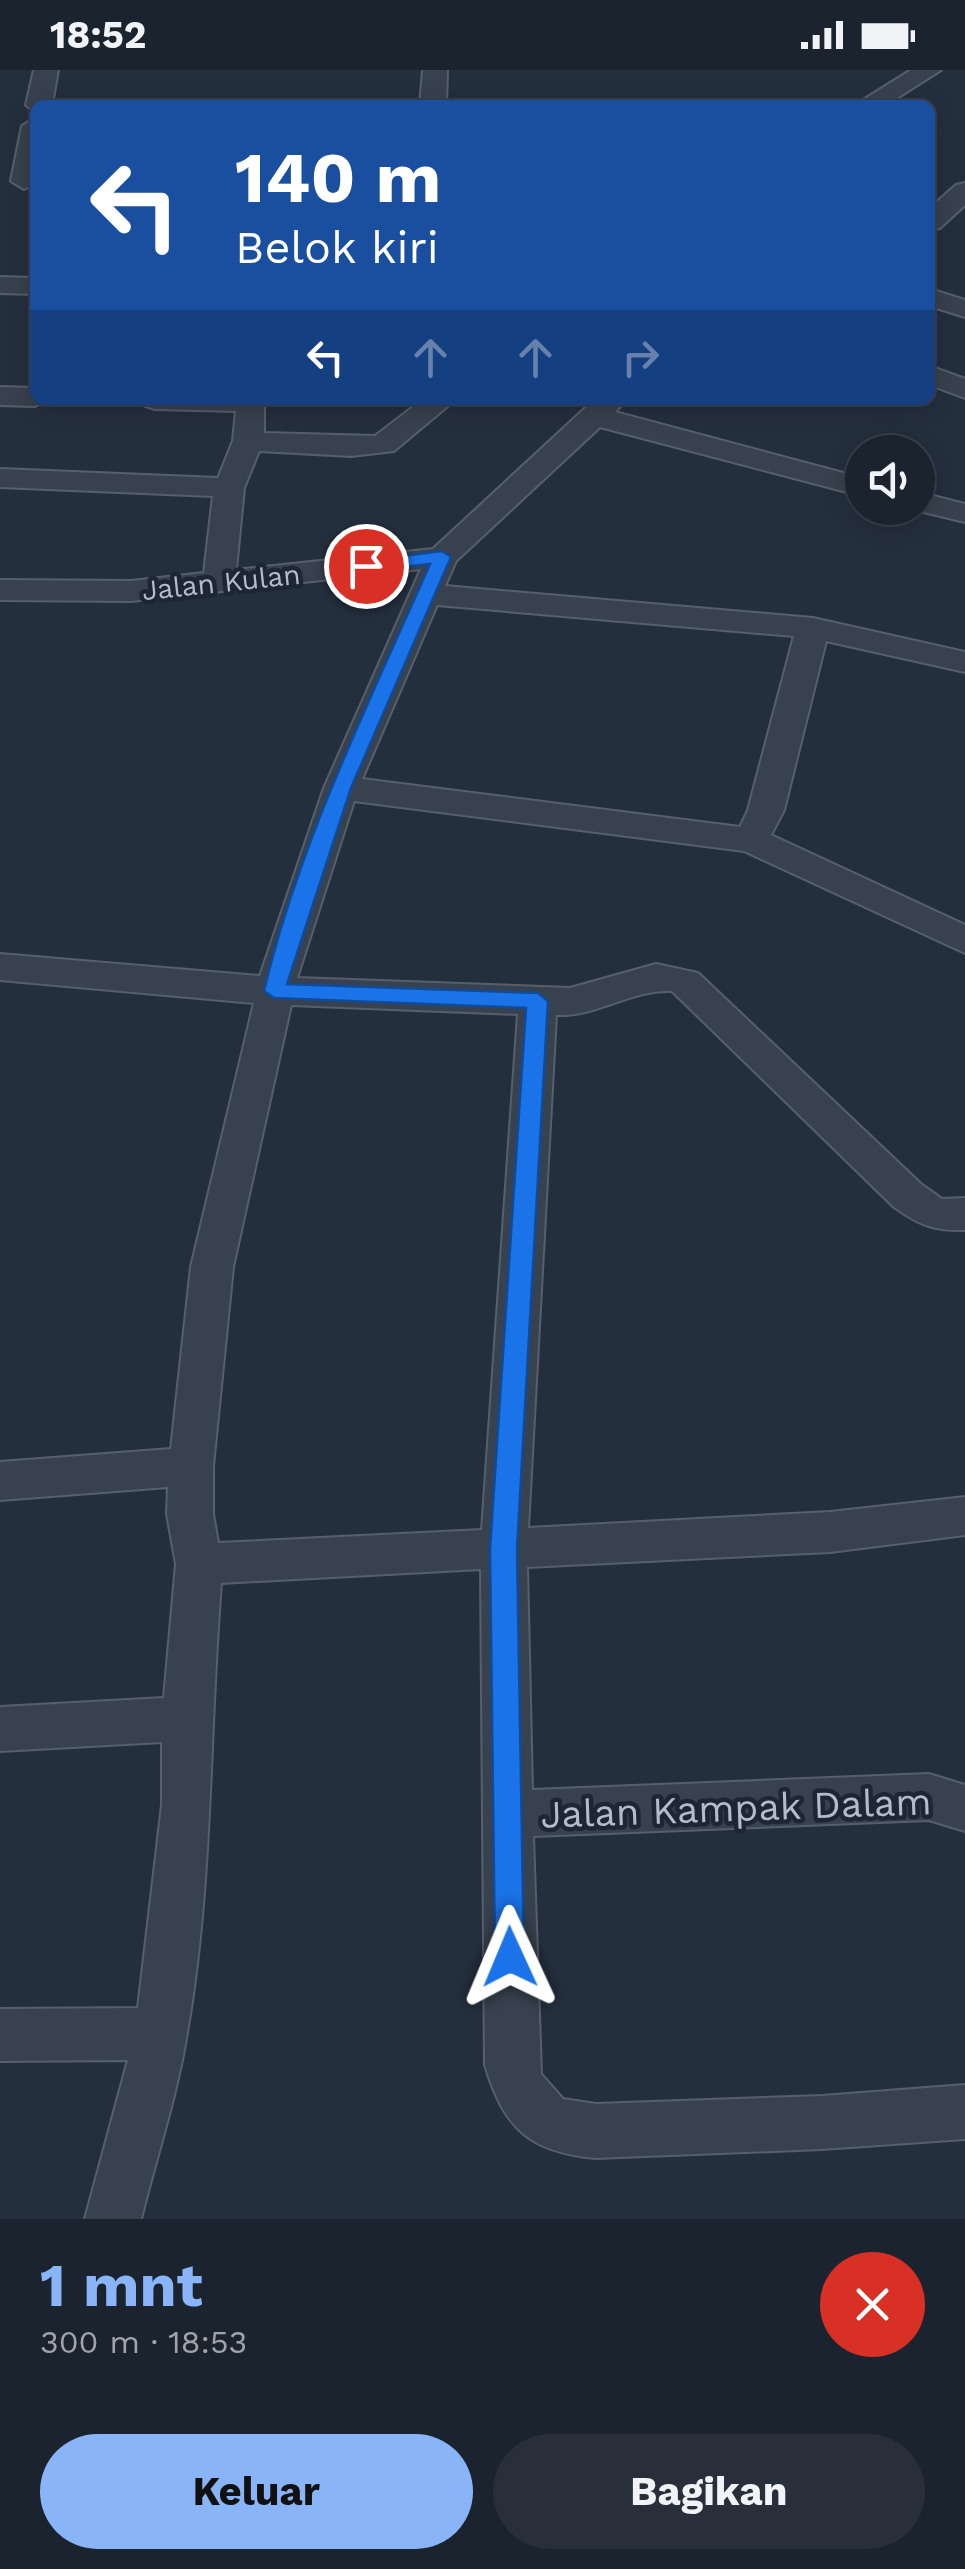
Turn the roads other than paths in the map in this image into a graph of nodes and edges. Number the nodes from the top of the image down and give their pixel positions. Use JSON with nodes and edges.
{"nodes":[{"id":1,"x":46,"y":70,"type":"edge"},
{"id":2,"x":435,"y":70,"type":"edge"},
{"id":3,"x":928,"y":70,"type":"edge"},
{"id":4,"x":40,"y":100,"type":"edge"},
{"id":5,"x":433,"y":100,"type":"edge"},
{"id":6,"x":877,"y":100,"type":"edge"},
{"id":7,"x":30,"y":144,"type":"edge"},
{"id":8,"x":20,"y":180,"type":"edge"},
{"id":9,"x":965,"y":192,"type":"edge"},
{"id":10,"x":935,"y":218,"type":"edge"},
{"id":11,"x":0,"y":285,"type":"edge"},
{"id":12,"x":30,"y":286,"type":"edge"},
{"id":13,"x":935,"y":300,"type":"edge"},
{"id":14,"x":965,"y":309,"type":"edge"},
{"id":15,"x":935,"y":378,"type":"edge"},
{"id":16,"x":965,"y":389,"type":"edge"},
{"id":17,"x":0,"y":396,"type":"edge"},
{"id":18,"x":30,"y":397,"type":"edge"},
{"id":19,"x":252,"y":405,"type":"edge"},
{"id":20,"x":434,"y":405,"type":"edge"},
{"id":21,"x":603,"y":408,"type":"edge"},
{"id":22,"x":248,"y":441,"type":"junction"},
{"id":23,"x":0,"y":478,"type":"edge"},
{"id":24,"x":845,"y":482,"type":"edge"},
{"id":25,"x":229,"y":488,"type":"junction"},
{"id":26,"x":935,"y":505,"type":"edge"},
{"id":27,"x":965,"y":513,"type":"edge"},
{"id":28,"x":434,"y":576,"type":"junction"},
{"id":29,"x":220,"y":583,"type":"junction"},
{"id":30,"x":0,"y":590,"type":"edge"},
{"id":31,"x":813,"y":628,"type":"junction"},
{"id":32,"x":965,"y":662,"type":"edge"},
{"id":33,"x":341,"y":788,"type":"junction"},
{"id":34,"x":751,"y":840,"type":"junction"},
{"id":35,"x":965,"y":940,"type":"edge"},
{"id":36,"x":0,"y":967,"type":"edge"},
{"id":37,"x":274,"y":991,"type":"junction"},
{"id":38,"x":538,"y":1001,"type":"junction"},
{"id":39,"x":965,"y":1214,"type":"edge"},
{"id":40,"x":191,"y":1466,"type":"junction"},
{"id":41,"x":0,"y":1481,"type":"edge"},
{"id":42,"x":965,"y":1516,"type":"edge"},
{"id":43,"x":504,"y":1549,"type":"junction"},
{"id":44,"x":199,"y":1564,"type":"junction"},
{"id":45,"x":186,"y":1719,"type":"junction"},
{"id":46,"x":0,"y":1729,"type":"edge"},
{"id":47,"x":965,"y":1808,"type":"edge"},
{"id":48,"x":506,"y":1814,"type":"junction"},
{"id":49,"x":161,"y":2034,"type":"junction"},
{"id":50,"x":0,"y":2035,"type":"edge"},
{"id":51,"x":965,"y":2112,"type":"edge"},
{"id":52,"x":113,"y":2219,"type":"edge"}],
"edges":[{"from":1,"to":4,"type":"street"},
{"from":2,"to":5,"type":"street"},
{"from":3,"to":6,"type":"street"},
{"from":7,"to":8,"type":"street"},
{"from":9,"to":10,"type":"street"},
{"from":11,"to":12,"type":"street"},
{"from":13,"to":14,"type":"street"},
{"from":15,"to":16,"type":"street"},
{"from":17,"to":18,"type":"street"},
{"from":19,"to":22,"type":"street"},
{"from":20,"to":22,"type":"street"},
{"from":21,"to":24,"type":"street"},
{"from":21,"to":28,"type":"street"},
{"from":22,"to":25,"type":"street"},
{"from":23,"to":25,"type":"street"},
{"from":25,"to":29,"type":"street"},
{"from":26,"to":27,"type":"street"},
{"from":28,"to":29,"type":"street","name":"Jalan Kulan"},
{"from":28,"to":31,"type":"street","name":"Jalan Kulan"},
{"from":28,"to":33,"type":"street"},
{"from":29,"to":30,"type":"street","name":"Jalan Kulan"},
{"from":31,"to":32,"type":"street","name":"Jalan Kulan"},
{"from":31,"to":34,"type":"street"},
{"from":33,"to":34,"type":"street"},
{"from":33,"to":37,"type":"street"},
{"from":34,"to":35,"type":"street"},
{"from":36,"to":37,"type":"street"},
{"from":37,"to":38,"type":"street"},
{"from":37,"to":40,"type":"street"},
{"from":38,"to":39,"type":"street"},
{"from":38,"to":43,"type":"street"},
{"from":40,"to":41,"type":"street"},
{"from":40,"to":44,"type":"street"},
{"from":42,"to":43,"type":"street"},
{"from":43,"to":44,"type":"street"},
{"from":43,"to":48,"type":"street"},
{"from":44,"to":45,"type":"street"},
{"from":45,"to":46,"type":"street"},
{"from":45,"to":49,"type":"street"},
{"from":47,"to":48,"type":"street","name":"Jalan Kampak Dalam"},
{"from":48,"to":51,"type":"street"},
{"from":49,"to":50,"type":"street"},
{"from":49,"to":52,"type":"street"}]}
